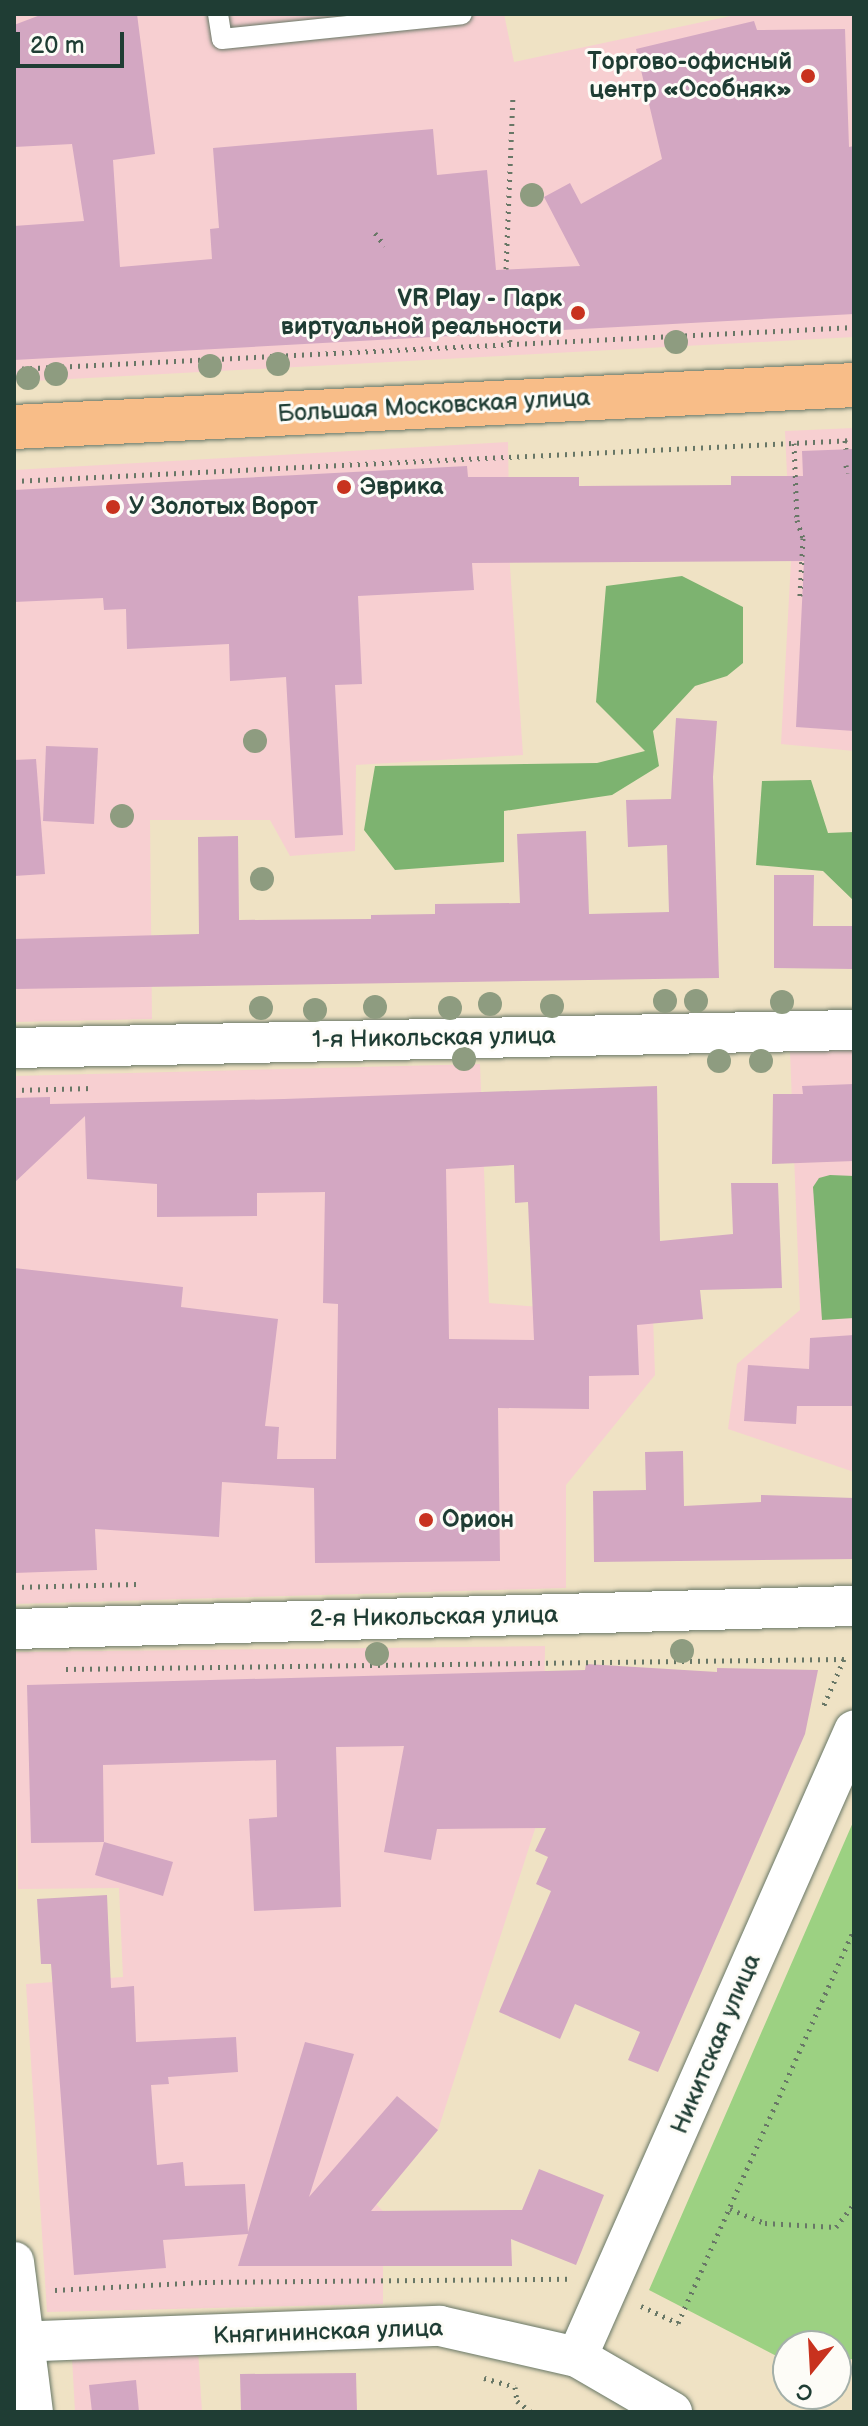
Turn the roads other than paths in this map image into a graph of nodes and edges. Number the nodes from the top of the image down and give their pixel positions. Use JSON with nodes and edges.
{"nodes":[{"id":1,"x":218,"y":14,"type":"edge"},
{"id":2,"x":462,"y":14,"type":"edge"},
{"id":3,"x":854,"y":385,"type":"edge"},
{"id":4,"x":14,"y":427,"type":"edge"},
{"id":5,"x":854,"y":1030,"type":"edge"},
{"id":6,"x":14,"y":1048,"type":"edge"},
{"id":7,"x":854,"y":1606,"type":"edge"},
{"id":8,"x":14,"y":1629,"type":"edge"},
{"id":9,"x":837,"y":1723,"type":"edge"},
{"id":10,"x":16,"y":2278,"type":"edge"},
{"id":11,"x":18,"y":2342,"type":"edge"},
{"id":12,"x":577,"y":2357,"type":"junction"},
{"id":13,"x":33,"y":2412,"type":"edge"},
{"id":14,"x":672,"y":2412,"type":"edge"}],
"edges":[{"from":1,"to":2,"type":"lane"},
{"from":3,"to":4,"type":"main road","name":"Большая Московская улица"},
{"from":5,"to":6,"type":"street","name":"1-я Никольская улица"},
{"from":7,"to":8,"type":"street","name":"2-я Никольская улица"},
{"from":9,"to":12,"type":"street","name":"Никитская улица"},
{"from":10,"to":11,"type":"street"},
{"from":11,"to":12,"type":"street","name":"Княгининская улица"},
{"from":11,"to":13,"type":"street"},
{"from":12,"to":14,"type":"street","name":"Княгининская улица"}]}
